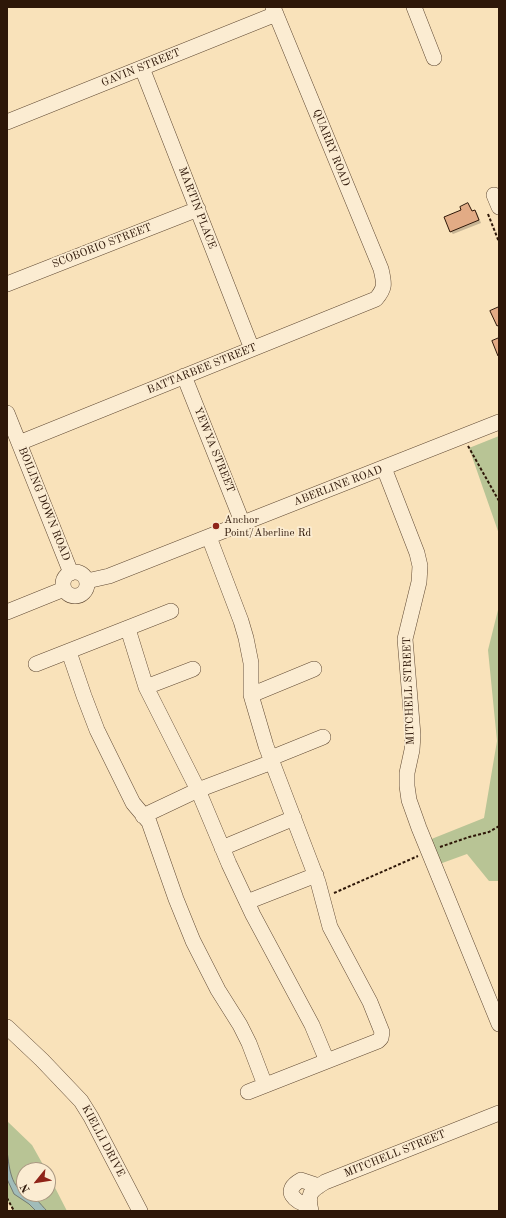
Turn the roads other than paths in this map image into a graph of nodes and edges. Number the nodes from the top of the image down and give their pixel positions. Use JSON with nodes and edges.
{"nodes":[{"id":1,"x":414,"y":7,"type":"edge"},
{"id":2,"x":274,"y":10,"type":"edge"},
{"id":3,"x":434,"y":58,"type":"dead end"},
{"id":4,"x":142,"y":68,"type":"junction"},
{"id":5,"x":7,"y":122,"type":"edge"},
{"id":6,"x":198,"y":209,"type":"junction"},
{"id":7,"x":7,"y":284,"type":"edge"},
{"id":8,"x":383,"y":291,"type":"joint"},
{"id":9,"x":252,"y":349,"type":"junction"},
{"id":10,"x":184,"y":376,"type":"junction"},
{"id":11,"x":7,"y":413,"type":"edge"},
{"id":12,"x":499,"y":422,"type":"edge"},
{"id":13,"x":19,"y":443,"type":"junction"},
{"id":14,"x":384,"y":468,"type":"junction"},
{"id":15,"x":243,"y":524,"type":"junction"},
{"id":16,"x":208,"y":537,"type":"junction"},
{"id":17,"x":71,"y":573,"type":"junction"},
{"id":18,"x":87,"y":581,"type":"junction"},
{"id":19,"x":64,"y":589,"type":"junction"},
{"id":20,"x":7,"y":612,"type":"edge"},
{"id":21,"x":171,"y":612,"type":"dead end"},
{"id":22,"x":128,"y":629,"type":"junction"},
{"id":23,"x":69,"y":652,"type":"junction"},
{"id":24,"x":36,"y":664,"type":"dead end"},
{"id":25,"x":192,"y":669,"type":"dead end"},
{"id":26,"x":314,"y":669,"type":"dead end"},
{"id":27,"x":146,"y":687,"type":"junction"},
{"id":28,"x":251,"y":695,"type":"junction"},
{"id":29,"x":323,"y":737,"type":"dead end"},
{"id":30,"x":271,"y":760,"type":"junction"},
{"id":31,"x":198,"y":790,"type":"junction"},
{"id":32,"x":143,"y":816,"type":"junction"},
{"id":33,"x":294,"y":818,"type":"junction"},
{"id":34,"x":222,"y":848,"type":"junction"},
{"id":35,"x":316,"y":875,"type":"junction"},
{"id":36,"x":247,"y":902,"type":"junction"},
{"id":37,"x":499,"y":1024,"type":"edge"},
{"id":38,"x":7,"y":1028,"type":"edge"},
{"id":39,"x":326,"y":1061,"type":"junction"},
{"id":40,"x":265,"y":1085,"type":"junction"},
{"id":41,"x":248,"y":1092,"type":"dead end"},
{"id":42,"x":499,"y":1113,"type":"edge"},
{"id":43,"x":310,"y":1208,"type":"edge"},
{"id":44,"x":140,"y":1211,"type":"edge"}],
"edges":[{"from":1,"to":3,"type":"street"},
{"from":2,"to":4,"type":"street","name":"GAVIN STREET"},
{"from":2,"to":8,"type":"street","name":"QUARRY ROAD"},
{"from":4,"to":5,"type":"street","name":"GAVIN STREET"},
{"from":4,"to":6,"type":"street","name":"MARTIN PLACE"},
{"from":6,"to":7,"type":"street","name":"SCOBORIO STREET"},
{"from":6,"to":9,"type":"street","name":"MARTIN PLACE"},
{"from":8,"to":9,"type":"street","name":"BATTARBEE STREET"},
{"from":9,"to":10,"type":"street","name":"BATTARBEE STREET"},
{"from":10,"to":13,"type":"street","name":"BATTARBEE STREET"},
{"from":10,"to":15,"type":"street","name":"YEWYA STREET"},
{"from":11,"to":13,"type":"street","name":"BOILING DOWN ROAD"},
{"from":12,"to":14,"type":"street","name":"ABERLINE ROAD"},
{"from":13,"to":17,"type":"street","name":"BOILING DOWN ROAD"},
{"from":14,"to":15,"type":"street","name":"ABERLINE ROAD"},
{"from":14,"to":37,"type":"street","name":"MITCHELL STREET"},
{"from":15,"to":16,"type":"street","name":"ABERLINE ROAD"},
{"from":16,"to":18,"type":"street","name":"ABERLINE ROAD"},
{"from":16,"to":28,"type":"street"},
{"from":17,"to":18,"type":"street"},
{"from":17,"to":19,"type":"street"},
{"from":18,"to":19,"type":"street"},
{"from":19,"to":20,"type":"street"},
{"from":21,"to":22,"type":"street"},
{"from":22,"to":23,"type":"street"},
{"from":22,"to":27,"type":"street"},
{"from":23,"to":24,"type":"street"},
{"from":23,"to":32,"type":"street"},
{"from":25,"to":27,"type":"street"},
{"from":26,"to":28,"type":"street"},
{"from":27,"to":31,"type":"street"},
{"from":28,"to":30,"type":"street"},
{"from":29,"to":30,"type":"street"},
{"from":30,"to":31,"type":"street"},
{"from":30,"to":33,"type":"street"},
{"from":31,"to":32,"type":"street"},
{"from":31,"to":34,"type":"street"},
{"from":32,"to":40,"type":"street"},
{"from":33,"to":34,"type":"street"},
{"from":33,"to":35,"type":"street"},
{"from":34,"to":36,"type":"street"},
{"from":35,"to":36,"type":"street"},
{"from":35,"to":39,"type":"street"},
{"from":36,"to":39,"type":"street"},
{"from":38,"to":44,"type":"street","name":"KIELLI DRIVE"},
{"from":39,"to":40,"type":"street"},
{"from":40,"to":41,"type":"street"},
{"from":42,"to":43,"type":"street","name":"MITCHELL STREET"}]}
